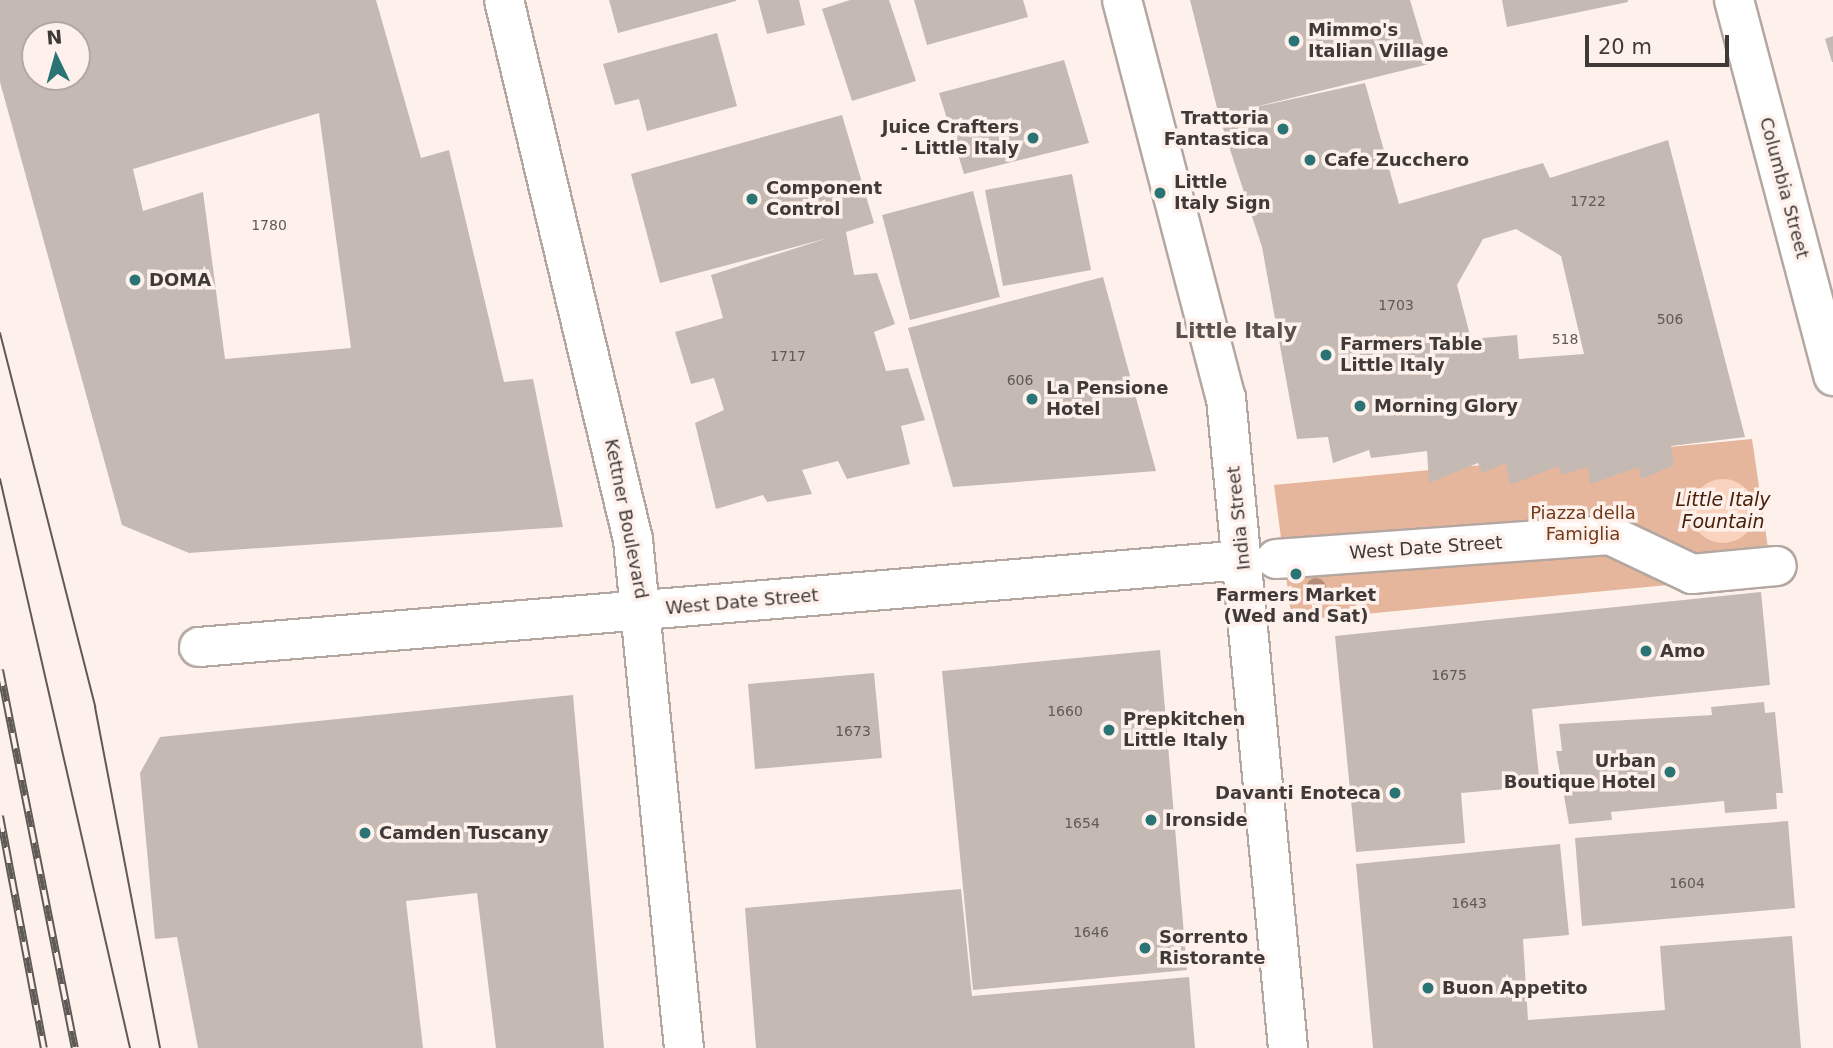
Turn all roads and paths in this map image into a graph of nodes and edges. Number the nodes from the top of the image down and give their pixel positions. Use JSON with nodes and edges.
{"nodes":[{"id":1,"x":505,"y":0,"type":"edge"},
{"id":2,"x":1122,"y":0,"type":"edge"},
{"id":3,"x":1734,"y":0,"type":"edge"},
{"id":4,"x":1833,"y":376,"type":"edge"},
{"id":5,"x":1260,"y":559,"type":"junction"},
{"id":6,"x":1777,"y":566,"type":"dead end"},
{"id":7,"x":643,"y":610,"type":"junction"},
{"id":8,"x":199,"y":647,"type":"dead end"},
{"id":9,"x":684,"y":1048,"type":"edge"},
{"id":10,"x":1288,"y":1048,"type":"edge"}],
"edges":[{"from":1,"to":7,"type":"main road","name":"Kettner Boulevard"},
{"from":2,"to":5,"type":"main road","name":"India Street"},
{"from":3,"to":4,"type":"main road","name":"Columbia Street"},
{"from":5,"to":6,"type":"main road","name":"West Date Street"},
{"from":5,"to":7,"type":"main road","name":"West Date Street"},
{"from":5,"to":10,"type":"main road","name":"India Street"},
{"from":7,"to":8,"type":"main road","name":"West Date Street"},
{"from":7,"to":9,"type":"main road","name":"Kettner Boulevard"}]}
